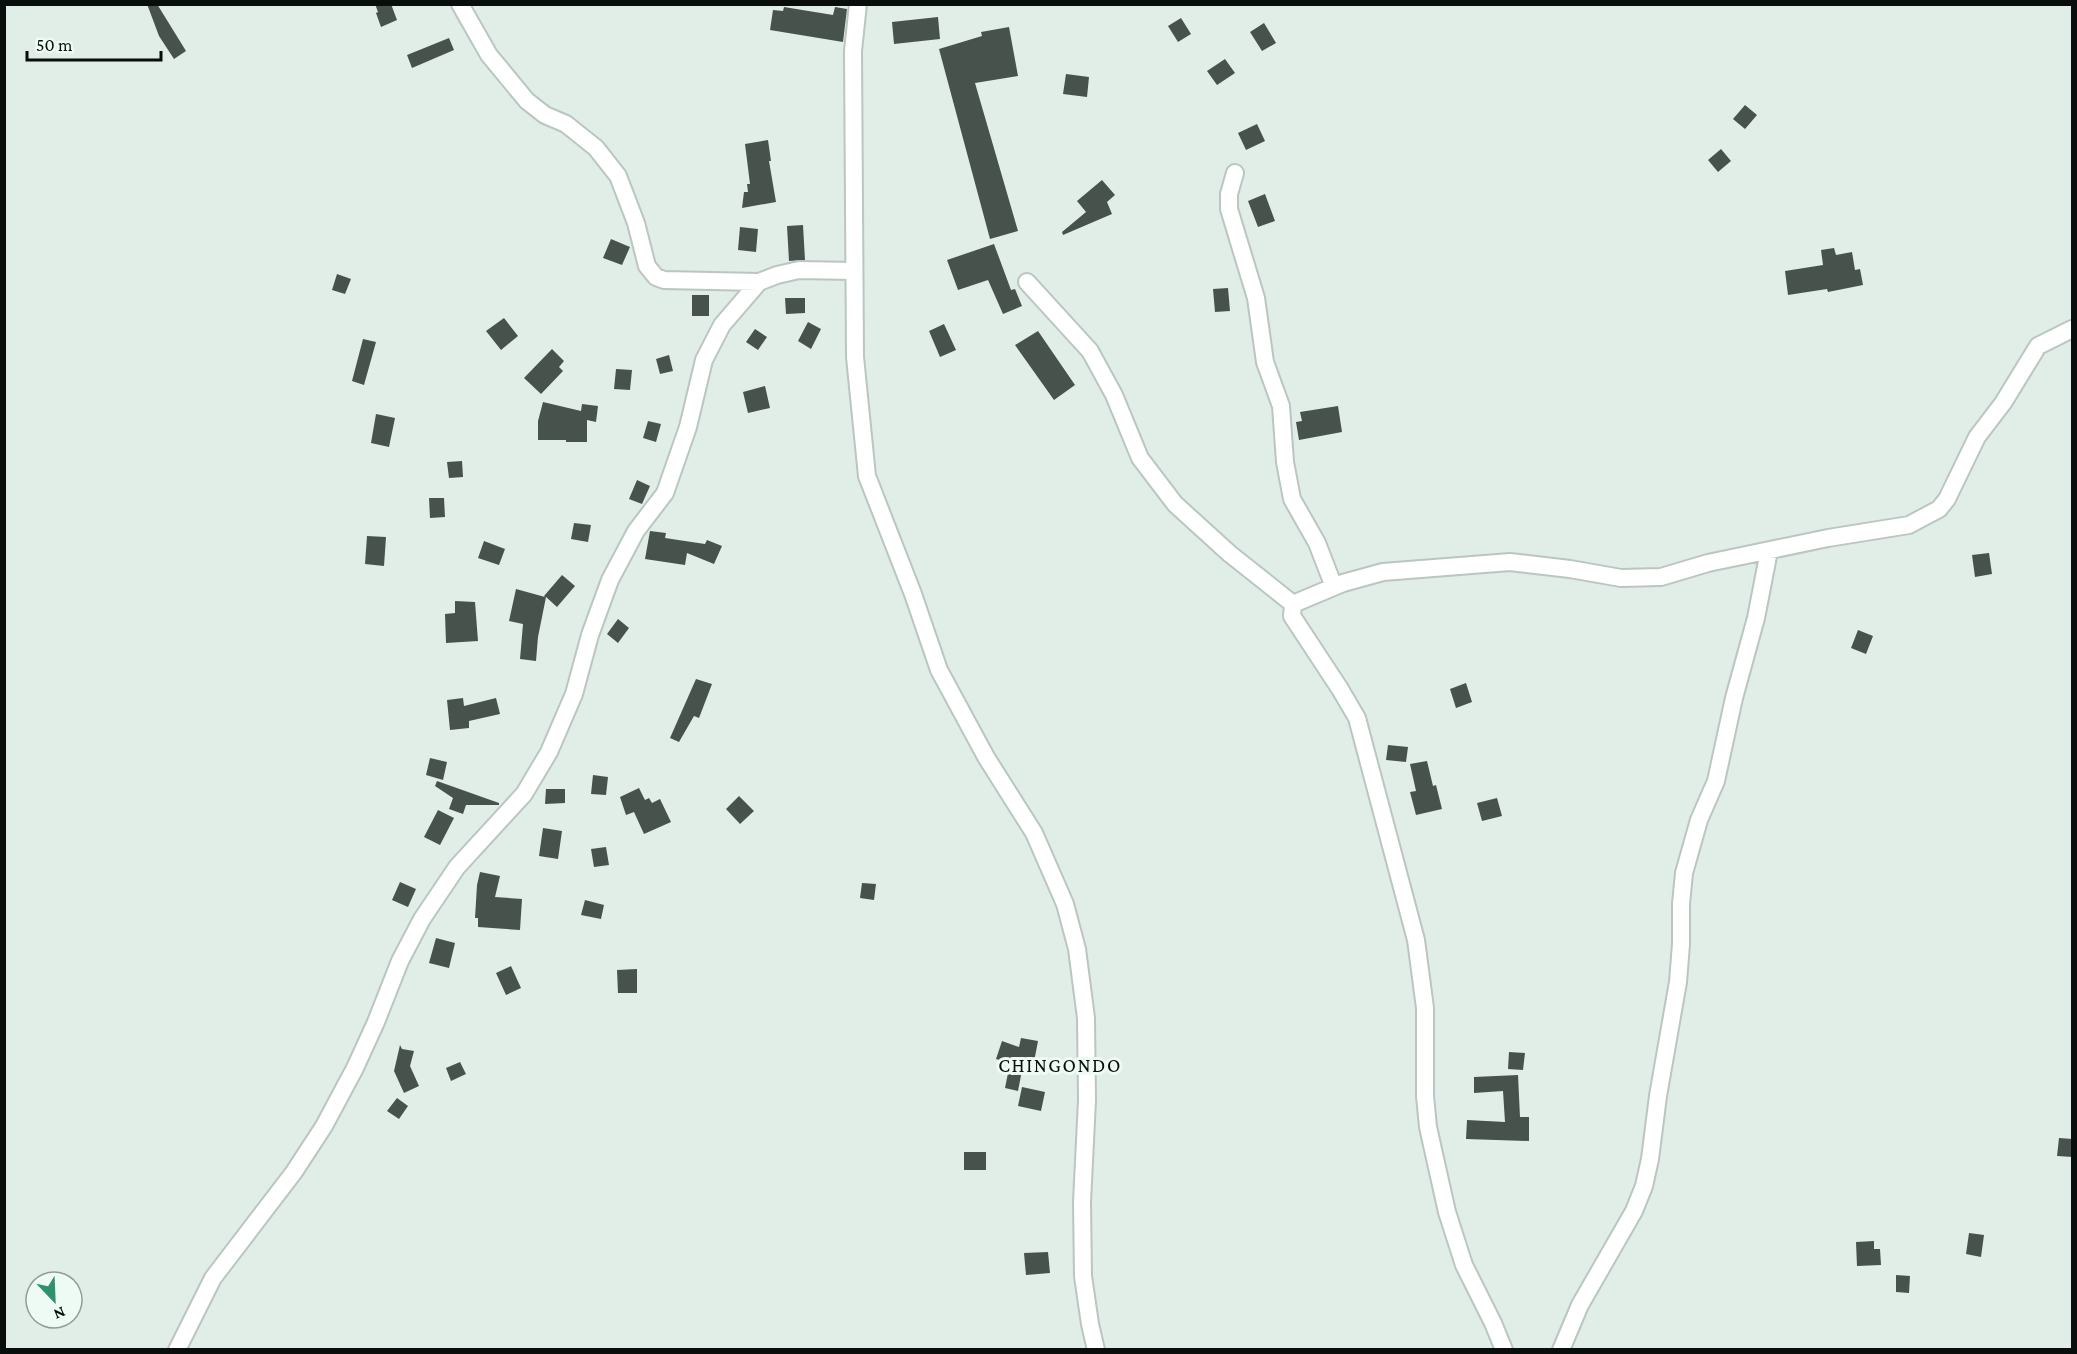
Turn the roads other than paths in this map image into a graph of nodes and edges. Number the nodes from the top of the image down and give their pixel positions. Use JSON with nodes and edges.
{"nodes":[{"id":1,"x":460,"y":4,"type":"edge"},
{"id":2,"x":858,"y":4,"type":"edge"},
{"id":3,"x":1236,"y":173,"type":"dead end"},
{"id":4,"x":854,"y":271,"type":"junction"},
{"id":5,"x":759,"y":282,"type":"junction"},
{"id":6,"x":1027,"y":282,"type":"dead end"},
{"id":7,"x":2073,"y":329,"type":"edge"},
{"id":8,"x":1769,"y":552,"type":"junction"},
{"id":9,"x":1334,"y":587,"type":"junction"},
{"id":10,"x":1293,"y":604,"type":"junction"},
{"id":11,"x":177,"y":1350,"type":"edge"},
{"id":12,"x":1096,"y":1350,"type":"edge"},
{"id":13,"x":1504,"y":1350,"type":"edge"},
{"id":14,"x":1561,"y":1350,"type":"edge"}],
"edges":[{"from":1,"to":5,"type":"street"},
{"from":2,"to":4,"type":"street"},
{"from":3,"to":9,"type":"street"},
{"from":4,"to":5,"type":"street"},
{"from":4,"to":12,"type":"street"},
{"from":5,"to":11,"type":"street"},
{"from":6,"to":10,"type":"street"},
{"from":7,"to":8,"type":"street"},
{"from":8,"to":9,"type":"street"},
{"from":8,"to":14,"type":"street"},
{"from":9,"to":10,"type":"street"},
{"from":10,"to":13,"type":"street"}]}
